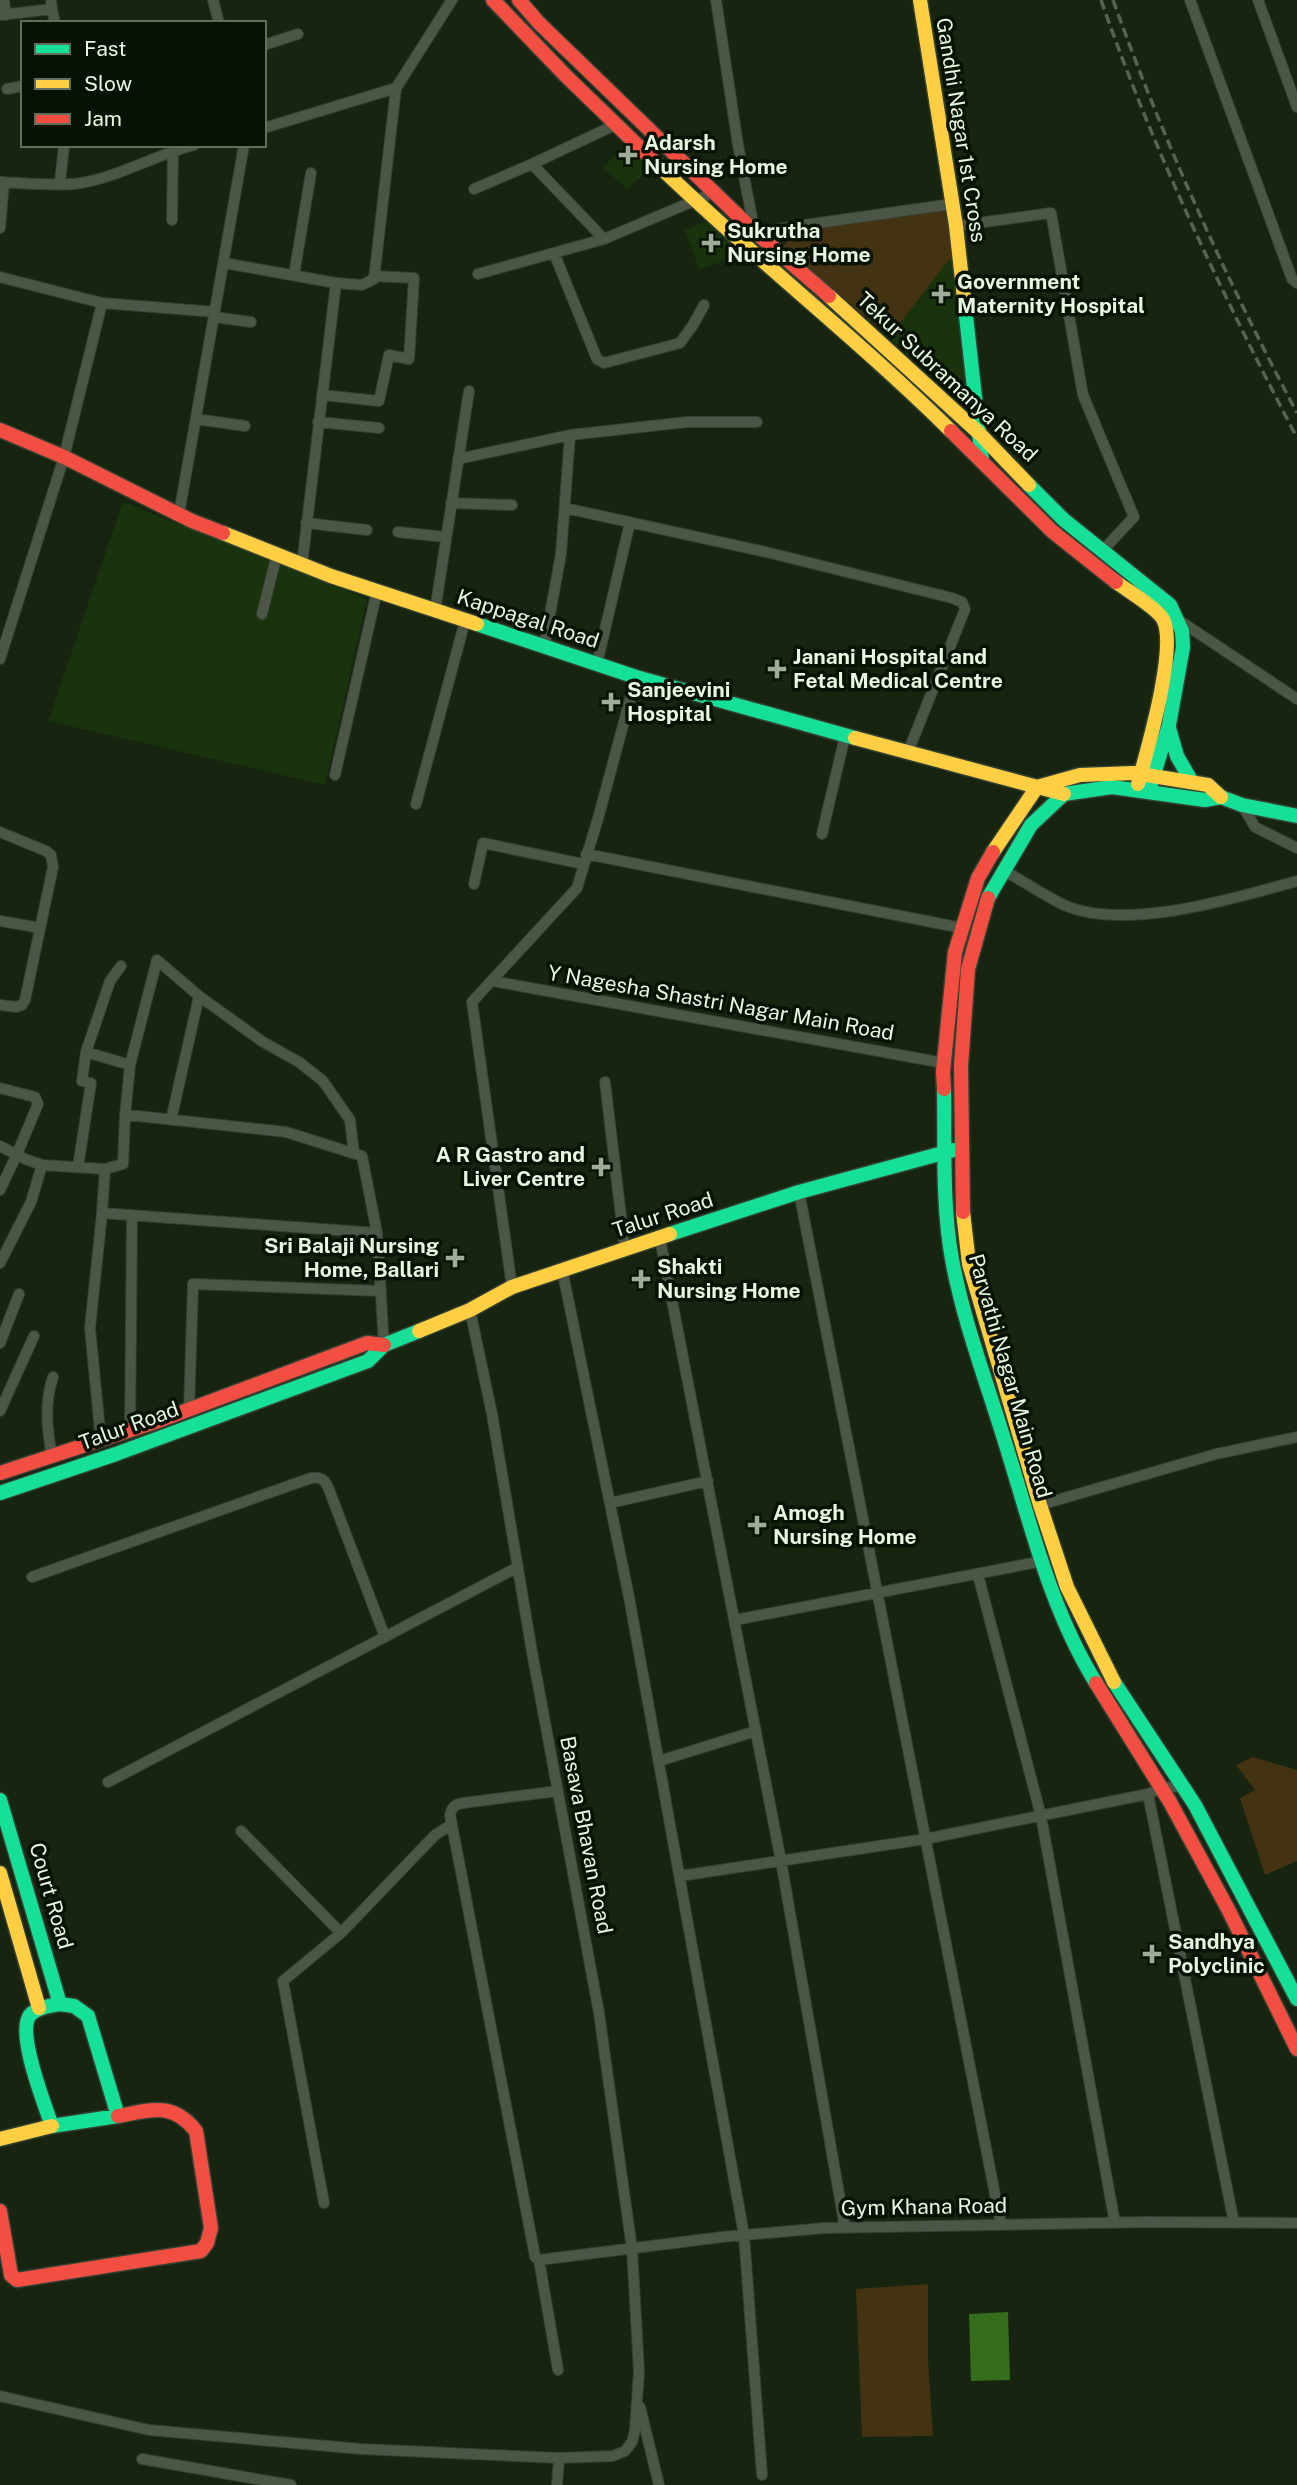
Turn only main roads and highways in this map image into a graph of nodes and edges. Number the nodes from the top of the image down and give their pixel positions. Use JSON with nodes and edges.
{"nodes":[{"id":1,"x":493,"y":0,"type":"edge"},
{"id":2,"x":519,"y":0,"type":"edge"},
{"id":3,"x":920,"y":0,"type":"edge"},
{"id":4,"x":0,"y":429,"type":"edge"},
{"id":5,"x":980,"y":434,"type":"junction"},
{"id":6,"x":982,"y":460,"type":"junction"},
{"id":7,"x":1169,"y":725,"type":"junction"},
{"id":8,"x":1147,"y":775,"type":"junction"},
{"id":9,"x":1192,"y":782,"type":"junction"},
{"id":10,"x":1037,"y":786,"type":"junction"},
{"id":11,"x":1143,"y":790,"type":"junction"},
{"id":12,"x":1064,"y":793,"type":"junction"},
{"id":13,"x":1221,"y":797,"type":"junction"},
{"id":14,"x":1297,"y":816,"type":"edge"},
{"id":15,"x":963,"y":1149,"type":"junction"},
{"id":16,"x":945,"y":1151,"type":"junction"},
{"id":17,"x":384,"y":1345,"type":"junction"},
{"id":18,"x":0,"y":1472,"type":"edge"},
{"id":19,"x":0,"y":1493,"type":"edge"},
{"id":20,"x":0,"y":1800,"type":"edge"},
{"id":21,"x":0,"y":1873,"type":"edge"},
{"id":22,"x":1297,"y":1999,"type":"edge"},
{"id":23,"x":60,"y":2004,"type":"junction"},
{"id":24,"x":39,"y":2008,"type":"junction"},
{"id":25,"x":1297,"y":2049,"type":"edge"},
{"id":26,"x":118,"y":2116,"type":"junction"},
{"id":27,"x":52,"y":2126,"type":"junction"},
{"id":28,"x":0,"y":2139,"type":"edge"},
{"id":29,"x":0,"y":2211,"type":"edge"}],
"edges":[{"from":1,"to":6,"type":"main road","name":"Tekur Subramanya Road"},
{"from":2,"to":5,"type":"main road","name":"Tekur Subramanya Road"},
{"from":3,"to":5,"type":"main road","name":"Gandhi Nagar 1st Cross"},
{"from":4,"to":10,"type":"main road","name":"Kappagal Road"},
{"from":5,"to":6,"type":"main road","name":"Gandhi Nagar 1st Cross"},
{"from":5,"to":7,"type":"main road","name":"Tekur Subramanya Road"},
{"from":6,"to":8,"type":"main road","name":"Tekur Subramanya Road"},
{"from":7,"to":8,"type":"main road"},
{"from":7,"to":9,"type":"main road"},
{"from":8,"to":9,"type":"main road"},
{"from":8,"to":10,"type":"main road"},
{"from":8,"to":11,"type":"main road"},
{"from":9,"to":13,"type":"main road"},
{"from":10,"to":12,"type":"main road","name":"Kappagal Road"},
{"from":10,"to":16,"type":"main road","name":"Parvathi Nagar Main Road"},
{"from":11,"to":12,"type":"main road"},
{"from":11,"to":13,"type":"main road"},
{"from":12,"to":15,"type":"main road","name":"Parvathi Nagar Main Road"},
{"from":13,"to":14,"type":"main road"},
{"from":15,"to":16,"type":"main road","name":"Talur Road"},
{"from":15,"to":22,"type":"main road","name":"Parvathi Nagar Main Road"},
{"from":16,"to":17,"type":"main road","name":"Talur Road"},
{"from":16,"to":25,"type":"main road","name":"Parvathi Nagar Main Road"},
{"from":17,"to":18,"type":"main road","name":"Talur Road"},
{"from":17,"to":19,"type":"main road","name":"Talur Road"},
{"from":20,"to":23,"type":"main road","name":"Court Road"},
{"from":21,"to":24,"type":"main road","name":"Court Road"},
{"from":23,"to":24,"type":"main road"},
{"from":23,"to":26,"type":"main road"},
{"from":24,"to":27,"type":"main road"},
{"from":26,"to":27,"type":"main road"},
{"from":26,"to":29,"type":"main road"},
{"from":27,"to":28,"type":"main road"}]}
